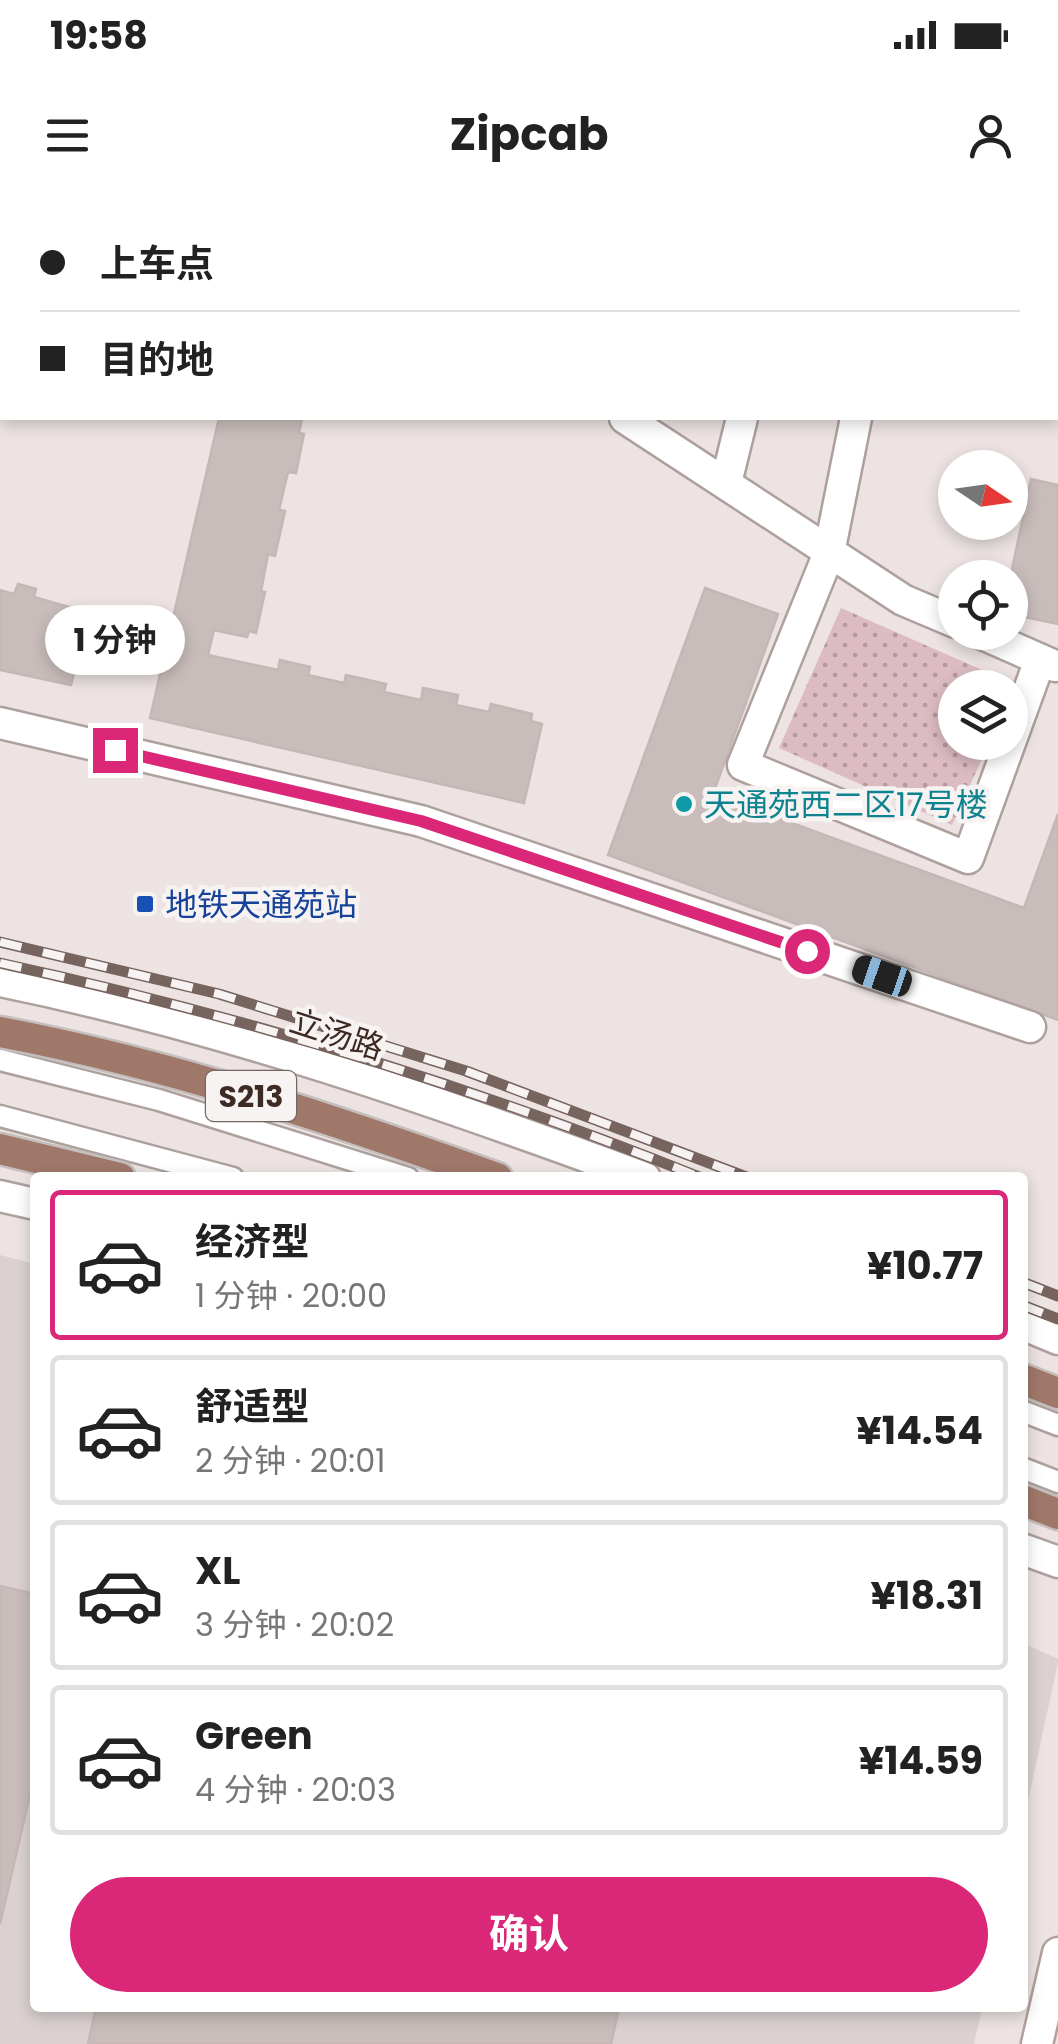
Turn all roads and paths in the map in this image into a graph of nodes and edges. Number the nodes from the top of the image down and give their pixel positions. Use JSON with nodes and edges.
{"nodes":[{"id":1,"x":628,"y":420,"type":"edge"},
{"id":2,"x":742,"y":420,"type":"edge"},
{"id":3,"x":856,"y":420,"type":"edge"},
{"id":4,"x":726,"y":483,"type":"junction"},
{"id":5,"x":830,"y":552,"type":"junction"},
{"id":6,"x":938,"y":615,"type":"edge"},
{"id":7,"x":1018,"y":650,"type":"edge"},
{"id":8,"x":1049,"y":664,"type":"edge"},
{"id":9,"x":0,"y":723,"type":"edge"},
{"id":10,"x":0,"y":981,"type":"edge"},
{"id":11,"x":1030,"y":1026,"type":"dead end"},
{"id":12,"x":0,"y":1032,"type":"edge"},
{"id":13,"x":0,"y":1060,"type":"edge"},
{"id":14,"x":0,"y":1116,"type":"edge"},
{"id":15,"x":0,"y":1148,"type":"edge"},
{"id":16,"x":96,"y":1172,"type":"edge"},
{"id":17,"x":210,"y":1172,"type":"edge"},
{"id":18,"x":389,"y":1172,"type":"edge"},
{"id":19,"x":480,"y":1172,"type":"edge"},
{"id":20,"x":629,"y":1172,"type":"edge"},
{"id":21,"x":0,"y":1196,"type":"edge"},
{"id":22,"x":30,"y":1203,"type":"edge"},
{"id":23,"x":1028,"y":1326,"type":"edge"},
{"id":24,"x":1058,"y":1339,"type":"edge"},
{"id":25,"x":1028,"y":1381,"type":"edge"},
{"id":26,"x":1058,"y":1393,"type":"edge"},
{"id":27,"x":1028,"y":1414,"type":"edge"},
{"id":28,"x":1058,"y":1425,"type":"edge"},
{"id":29,"x":1028,"y":1470,"type":"edge"},
{"id":30,"x":1058,"y":1482,"type":"edge"},
{"id":31,"x":1028,"y":1502,"type":"edge"},
{"id":32,"x":1058,"y":1514,"type":"edge"},
{"id":33,"x":1028,"y":1551,"type":"edge"},
{"id":34,"x":1058,"y":1562,"type":"edge"},
{"id":35,"x":1058,"y":1953,"type":"edge"},
{"id":36,"x":1037,"y":2044,"type":"edge"}],
"edges":[{"from":1,"to":4,"type":"street"},
{"from":2,"to":4,"type":"street"},
{"from":3,"to":5,"type":"street"},
{"from":4,"to":5,"type":"street"},
{"from":5,"to":6,"type":"street"},
{"from":5,"to":8,"type":"street"},
{"from":7,"to":8,"type":"street"},
{"from":9,"to":11,"type":"street"},
{"from":10,"to":20,"type":"street","name":"立汤路","number":"S213"},
{"from":12,"to":19,"type":"main road","number":"S213"},
{"from":13,"to":18,"type":"lane"},
{"from":14,"to":17,"type":"lane"},
{"from":15,"to":16,"type":"main road"},
{"from":21,"to":22,"type":"street"},
{"from":23,"to":24,"type":"street"},
{"from":25,"to":26,"type":"main road"},
{"from":27,"to":28,"type":"lane"},
{"from":29,"to":30,"type":"lane"},
{"from":31,"to":32,"type":"main road"},
{"from":33,"to":34,"type":"street"},
{"from":35,"to":36,"type":"street"}]}
